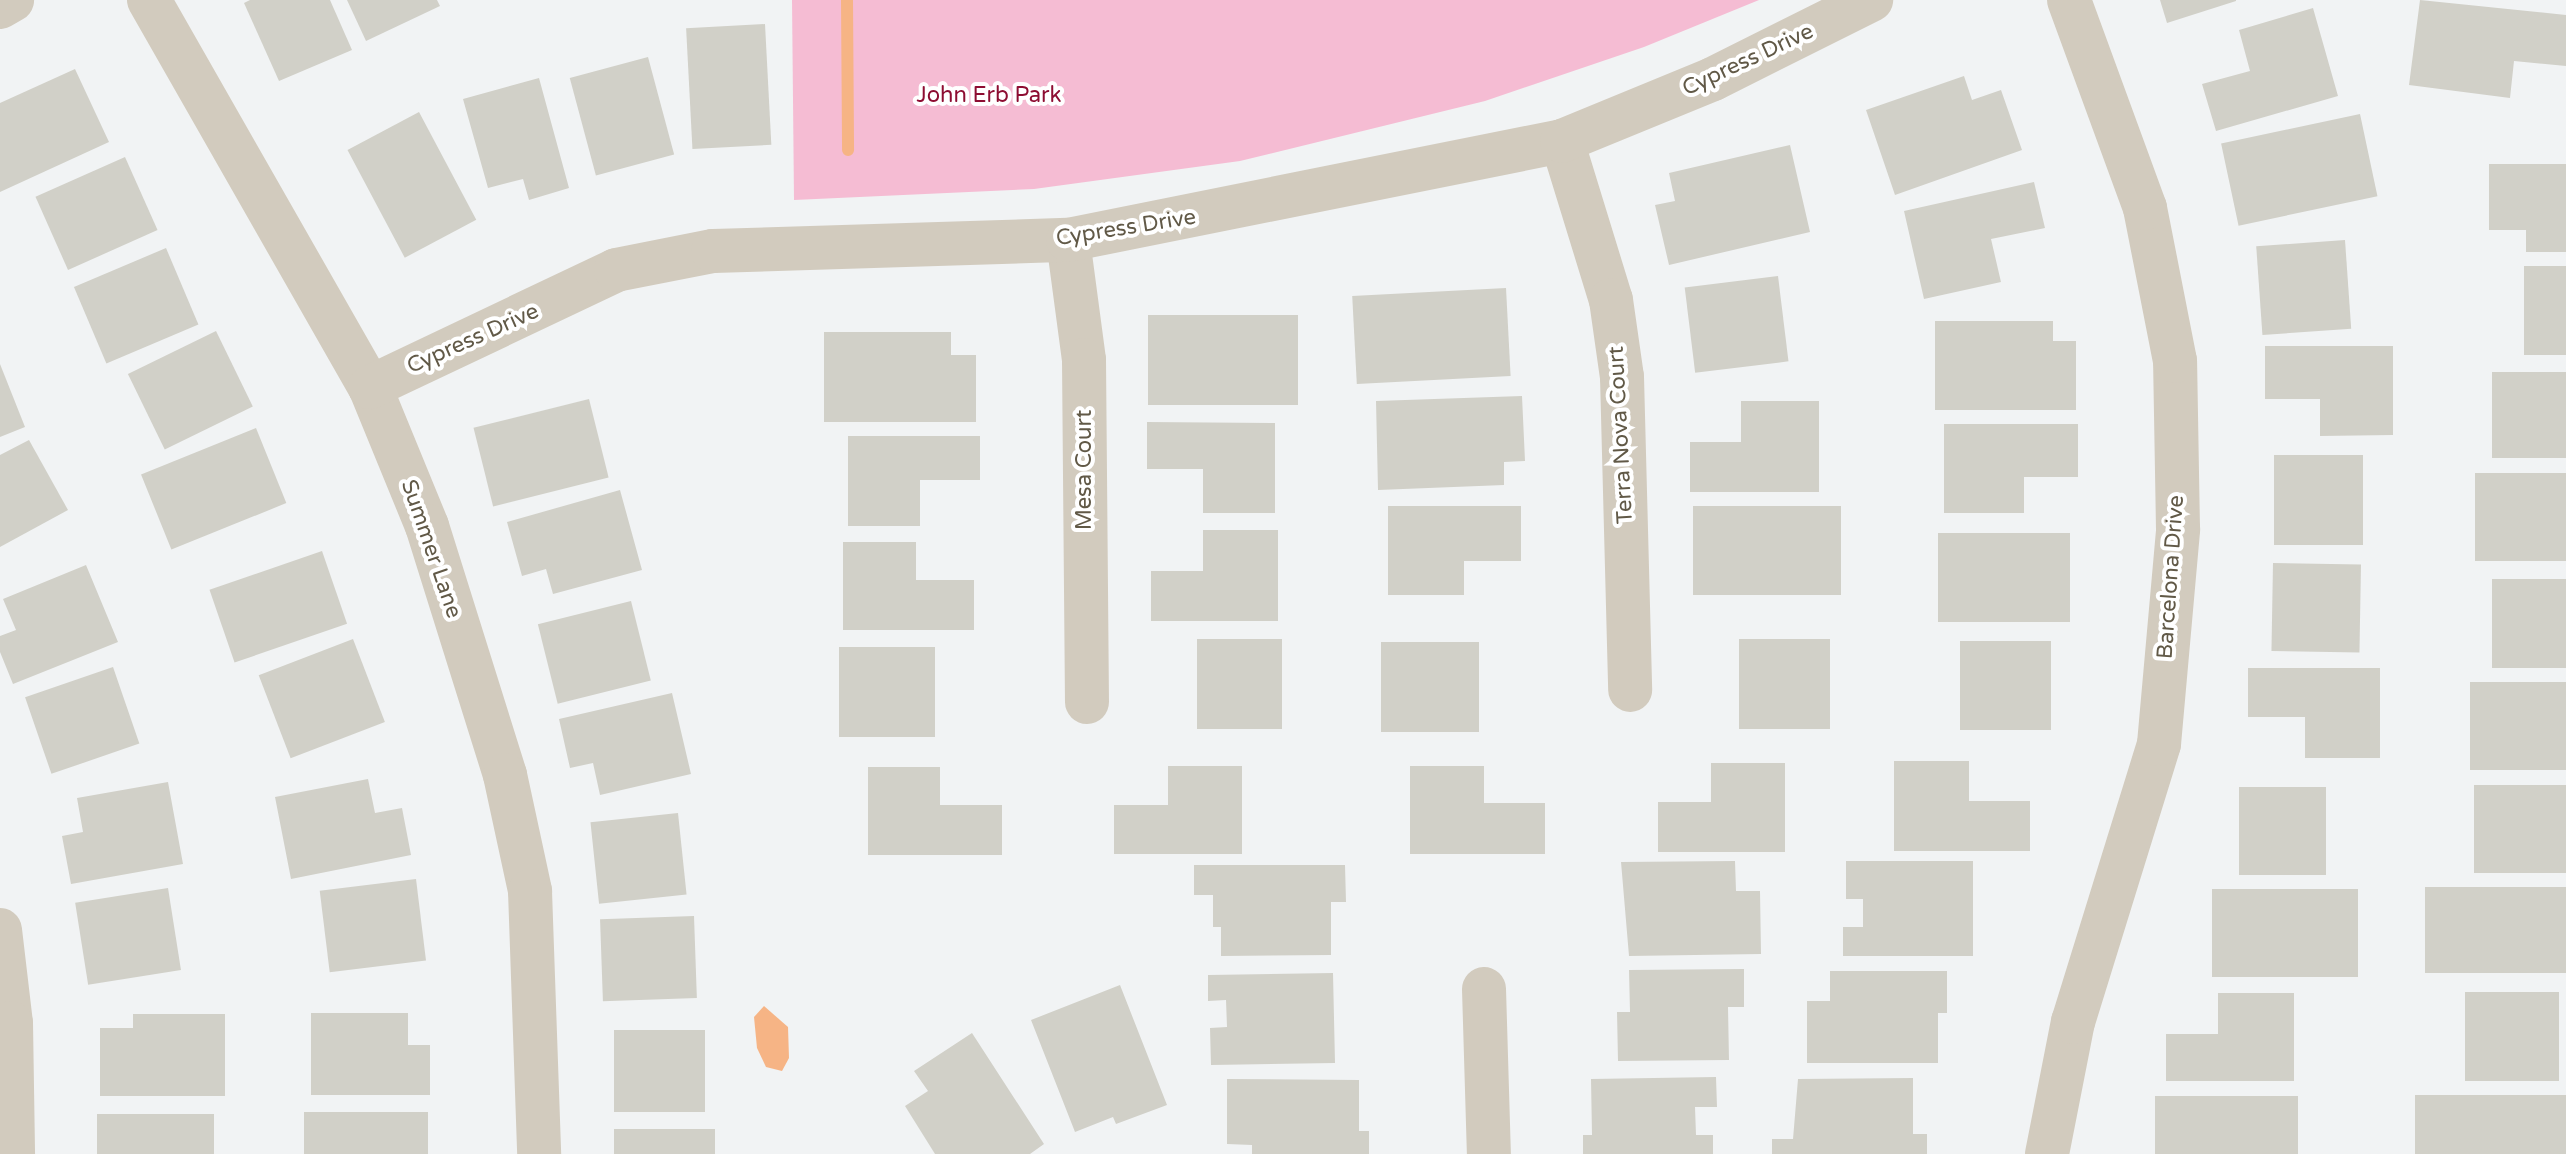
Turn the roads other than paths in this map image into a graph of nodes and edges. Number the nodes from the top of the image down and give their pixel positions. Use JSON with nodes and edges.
{"nodes":[{"id":1,"x":12,"y":0,"type":"edge"},
{"id":2,"x":149,"y":0,"type":"edge"},
{"id":3,"x":1871,"y":0,"type":"edge"},
{"id":4,"x":2069,"y":0,"type":"edge"},
{"id":5,"x":0,"y":7,"type":"edge"},
{"id":6,"x":1562,"y":141,"type":"junction"},
{"id":7,"x":1068,"y":240,"type":"junction"},
{"id":8,"x":370,"y":387,"type":"junction"},
{"id":9,"x":1630,"y":690,"type":"dead end"},
{"id":10,"x":1087,"y":702,"type":"dead end"},
{"id":11,"x":0,"y":930,"type":"edge"},
{"id":12,"x":1484,"y":989,"type":"dead end"},
{"id":13,"x":13,"y":1154,"type":"edge"},
{"id":14,"x":539,"y":1154,"type":"edge"},
{"id":15,"x":1489,"y":1154,"type":"edge"},
{"id":16,"x":2047,"y":1154,"type":"edge"}],
"edges":[{"from":1,"to":5,"type":"street"},
{"from":2,"to":8,"type":"street","name":"Summer Lane"},
{"from":3,"to":6,"type":"street","name":"Cypress Drive"},
{"from":4,"to":16,"type":"street","name":"Barcelona Drive"},
{"from":6,"to":7,"type":"street","name":"Cypress Drive"},
{"from":6,"to":9,"type":"street","name":"Terra Nova Court"},
{"from":7,"to":8,"type":"street","name":"Cypress Drive"},
{"from":7,"to":10,"type":"street","name":"Mesa Court"},
{"from":8,"to":14,"type":"street","name":"Summer Lane"},
{"from":11,"to":13,"type":"street"},
{"from":12,"to":15,"type":"street"}]}
